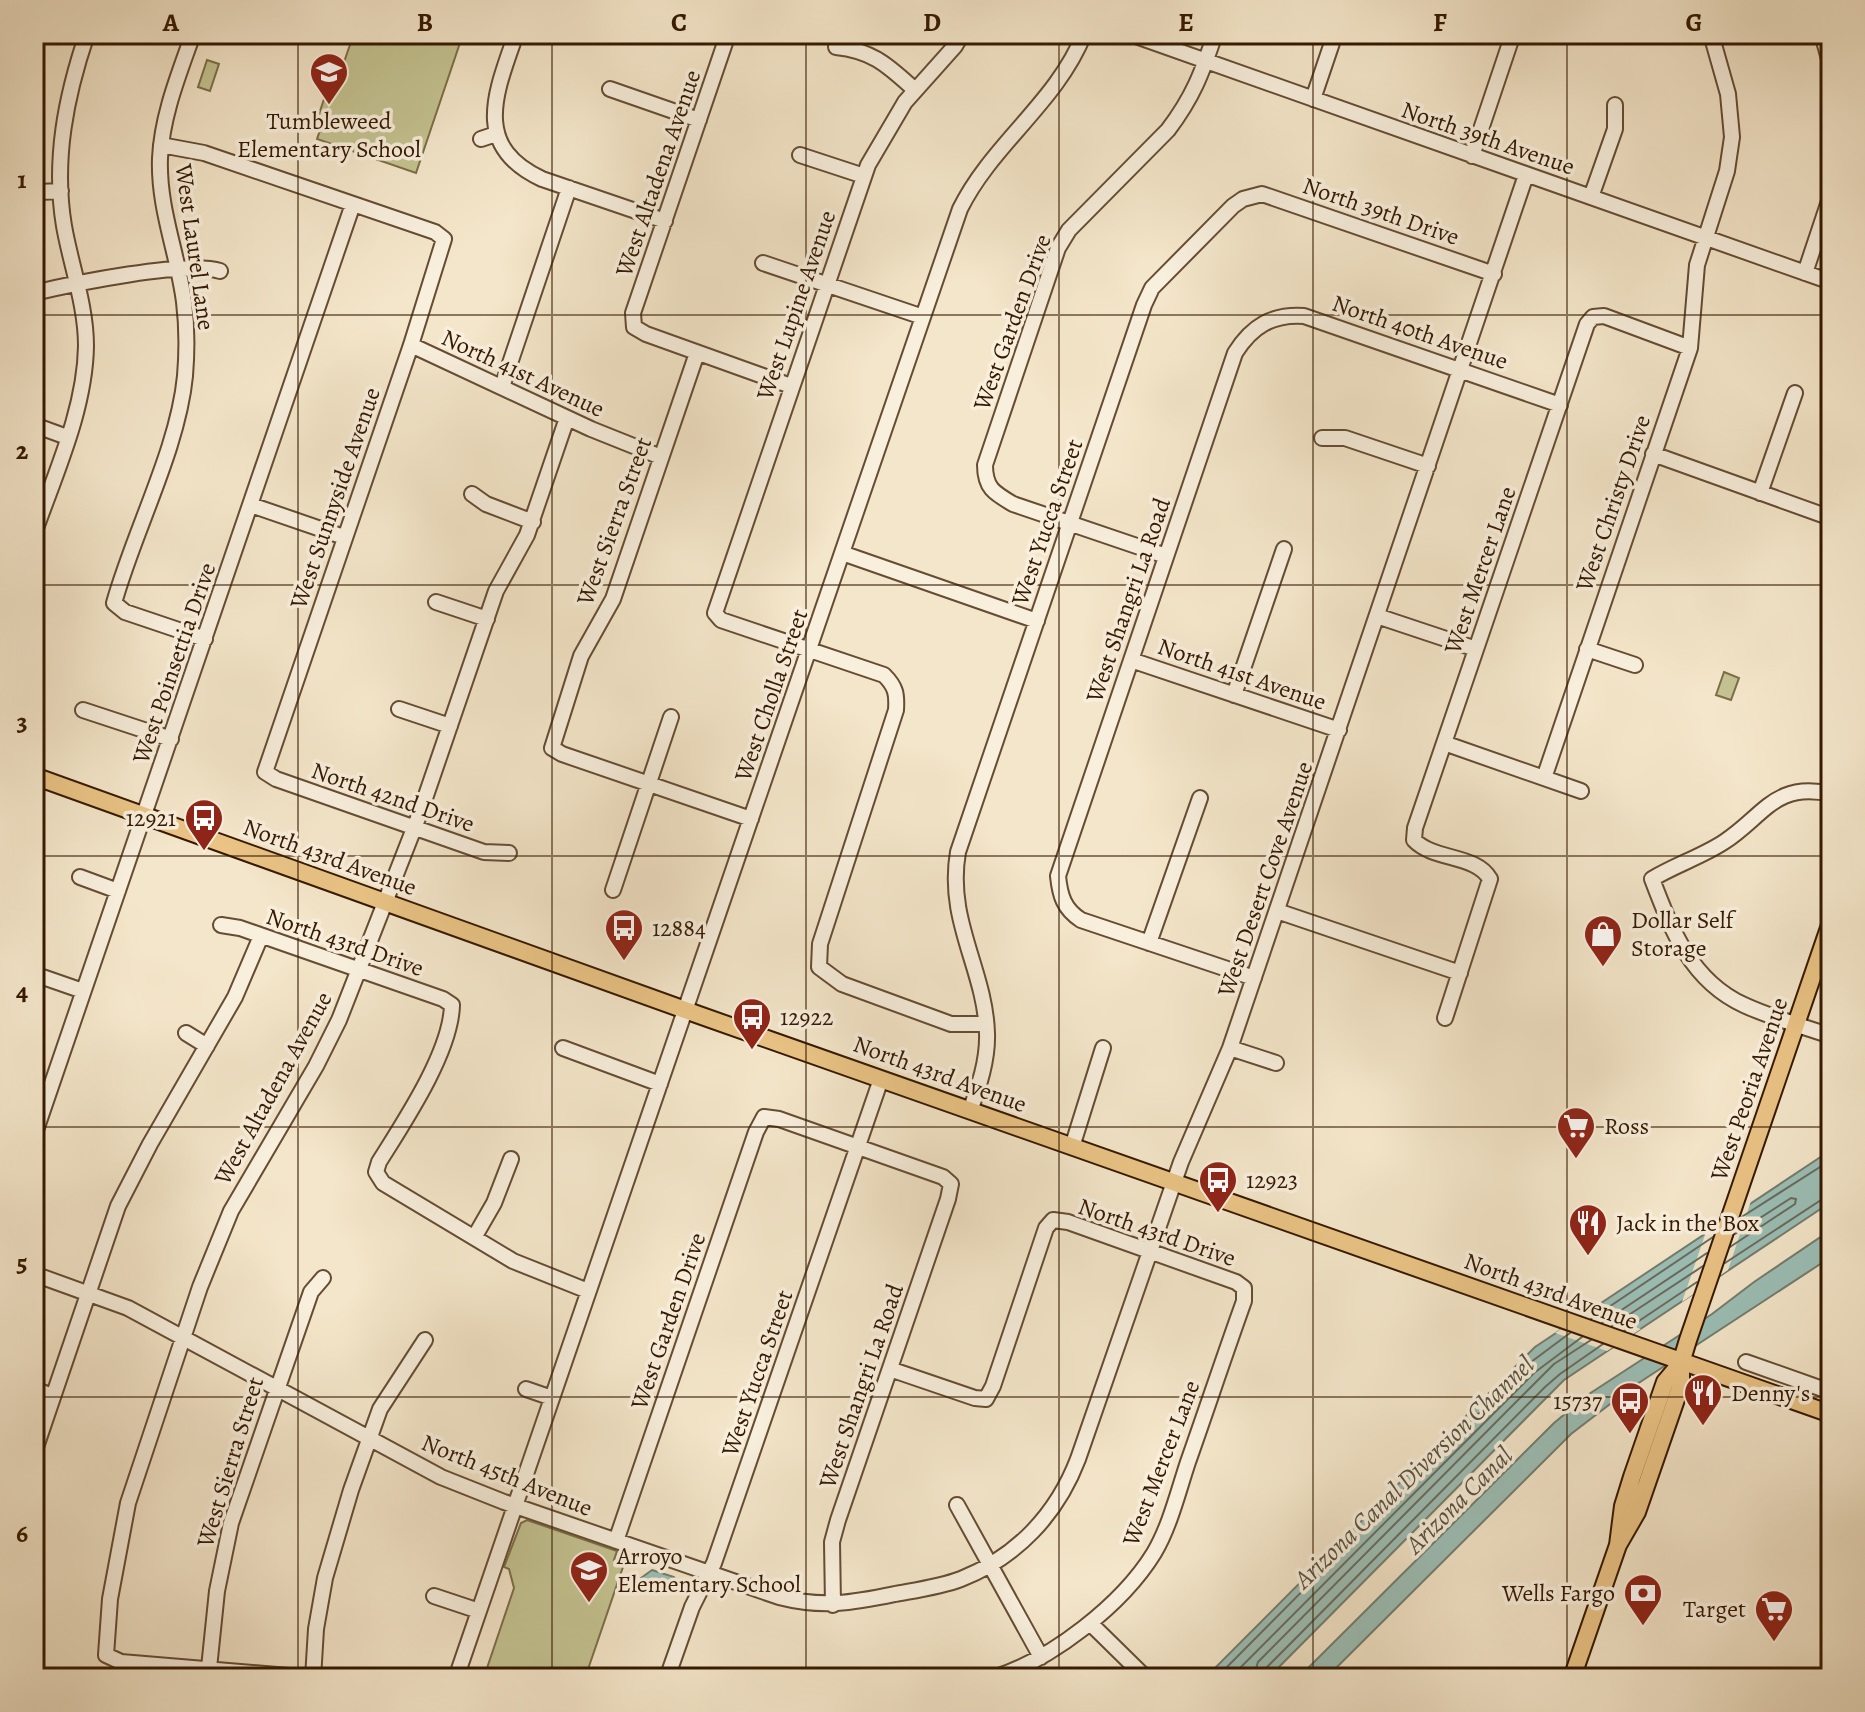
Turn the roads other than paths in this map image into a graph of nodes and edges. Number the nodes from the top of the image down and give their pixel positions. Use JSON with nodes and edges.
{"nodes":[{"id":1,"x":87,"y":34,"type":"edge"},
{"id":2,"x":193,"y":34,"type":"edge"},
{"id":3,"x":516,"y":34,"type":"edge"},
{"id":4,"x":728,"y":34,"type":"edge"},
{"id":5,"x":962,"y":34,"type":"edge"},
{"id":6,"x":1084,"y":34,"type":"edge"},
{"id":7,"x":1130,"y":34,"type":"edge"},
{"id":8,"x":1215,"y":34,"type":"edge"},
{"id":9,"x":1335,"y":34,"type":"edge"},
{"id":10,"x":1711,"y":34,"type":"edge"},
{"id":11,"x":1822,"y":34,"type":"edge"},
{"id":12,"x":1508,"y":35,"type":"edge"},
{"id":13,"x":836,"y":47,"type":"dead end"},
{"id":14,"x":1206,"y":62,"type":"junction"},
{"id":15,"x":1831,"y":66,"type":"edge"},
{"id":16,"x":610,"y":89,"type":"dead end"},
{"id":17,"x":915,"y":90,"type":"junction"},
{"id":18,"x":1313,"y":99,"type":"junction"},
{"id":19,"x":1615,"y":105,"type":"dead end"},
{"id":20,"x":699,"y":120,"type":"junction"},
{"id":21,"x":496,"y":134,"type":"junction"},
{"id":22,"x":481,"y":139,"type":"dead end"},
{"id":23,"x":161,"y":145,"type":"junction"},
{"id":24,"x":800,"y":155,"type":"dead end"},
{"id":25,"x":1472,"y":156,"type":"junction"},
{"id":26,"x":1526,"y":175,"type":"junction"},
{"id":27,"x":864,"y":176,"type":"junction"},
{"id":28,"x":569,"y":188,"type":"junction"},
{"id":29,"x":61,"y":191,"type":"junction"},
{"id":30,"x":38,"y":192,"type":"dead end"},
{"id":31,"x":1253,"y":195,"type":"joint"},
{"id":32,"x":1831,"y":195,"type":"edge"},
{"id":33,"x":1591,"y":197,"type":"junction"},
{"id":34,"x":353,"y":204,"type":"junction"},
{"id":35,"x":665,"y":221,"type":"junction"},
{"id":36,"x":1705,"y":238,"type":"junction"},
{"id":37,"x":763,"y":263,"type":"dead end"},
{"id":38,"x":177,"y":270,"type":"junction"},
{"id":39,"x":220,"y":271,"type":"dead end"},
{"id":40,"x":1805,"y":273,"type":"junction"},
{"id":41,"x":1494,"y":274,"type":"junction"},
{"id":42,"x":1831,"y":282,"type":"edge"},
{"id":43,"x":77,"y":283,"type":"junction"},
{"id":44,"x":826,"y":285,"type":"junction"},
{"id":45,"x":34,"y":293,"type":"edge"},
{"id":46,"x":923,"y":317,"type":"junction"},
{"id":47,"x":1263,"y":323,"type":"joint"},
{"id":48,"x":411,"y":345,"type":"junction"},
{"id":49,"x":1690,"y":348,"type":"junction"},
{"id":50,"x":697,"y":353,"type":"junction"},
{"id":51,"x":1461,"y":371,"type":"junction"},
{"id":52,"x":791,"y":386,"type":"junction"},
{"id":53,"x":502,"y":387,"type":"junction"},
{"id":54,"x":1795,"y":393,"type":"dead end"},
{"id":55,"x":1560,"y":405,"type":"junction"},
{"id":56,"x":567,"y":418,"type":"junction"},
{"id":57,"x":34,"y":425,"type":"edge"},
{"id":58,"x":67,"y":437,"type":"junction"},
{"id":59,"x":1322,"y":438,"type":"dead end"},
{"id":60,"x":1653,"y":454,"type":"junction"},
{"id":61,"x":661,"y":457,"type":"junction"},
{"id":62,"x":1428,"y":466,"type":"junction"},
{"id":63,"x":1760,"y":493,"type":"junction"},
{"id":64,"x":472,"y":494,"type":"dead end"},
{"id":65,"x":251,"y":505,"type":"junction"},
{"id":66,"x":1831,"y":518,"type":"edge"},
{"id":67,"x":533,"y":522,"type":"junction"},
{"id":68,"x":1070,"y":524,"type":"junction"},
{"id":69,"x":34,"y":534,"type":"edge"},
{"id":70,"x":344,"y":537,"type":"junction"},
{"id":71,"x":1284,"y":549,"type":"dead end"},
{"id":72,"x":842,"y":553,"type":"junction"},
{"id":73,"x":1166,"y":556,"type":"junction"},
{"id":74,"x":436,"y":602,"type":"dead end"},
{"id":75,"x":1377,"y":616,"type":"junction"},
{"id":76,"x":487,"y":619,"type":"junction"},
{"id":77,"x":1037,"y":621,"type":"junction"},
{"id":78,"x":205,"y":639,"type":"junction"},
{"id":79,"x":1476,"y":649,"type":"junction"},
{"id":80,"x":1587,"y":649,"type":"junction"},
{"id":81,"x":809,"y":650,"type":"junction"},
{"id":82,"x":1131,"y":660,"type":"junction"},
{"id":83,"x":1635,"y":665,"type":"dead end"},
{"id":84,"x":1234,"y":695,"type":"junction"},
{"id":85,"x":399,"y":709,"type":"dead end"},
{"id":86,"x":83,"y":710,"type":"dead end"},
{"id":87,"x":671,"y":717,"type":"dead end"},
{"id":88,"x":450,"y":726,"type":"junction"},
{"id":89,"x":1339,"y":730,"type":"junction"},
{"id":90,"x":171,"y":739,"type":"junction"},
{"id":91,"x":1444,"y":743,"type":"junction"},
{"id":92,"x":265,"y":772,"type":"joint"},
{"id":93,"x":34,"y":776,"type":"edge"},
{"id":94,"x":1544,"y":778,"type":"junction"},
{"id":95,"x":649,"y":784,"type":"junction"},
{"id":96,"x":1581,"y":791,"type":"dead end"},
{"id":97,"x":1831,"y":794,"type":"edge"},
{"id":98,"x":1200,"y":798,"type":"dead end"},
{"id":99,"x":145,"y":816,"type":"junction"},
{"id":100,"x":751,"y":819,"type":"junction"},
{"id":101,"x":415,"y":827,"type":"junction"},
{"id":102,"x":509,"y":853,"type":"dead end"},
{"id":103,"x":80,"y":877,"type":"dead end"},
{"id":104,"x":613,"y":890,"type":"dead end"},
{"id":105,"x":118,"y":891,"type":"junction"},
{"id":106,"x":384,"y":902,"type":"junction"},
{"id":107,"x":1277,"y":911,"type":"junction"},
{"id":108,"x":1831,"y":922,"type":"edge"},
{"id":109,"x":221,"y":925,"type":"dead end"},
{"id":110,"x":261,"y":936,"type":"junction"},
{"id":111,"x":1149,"y":943,"type":"junction"},
{"id":112,"x":359,"y":971,"type":"junction"},
{"id":113,"x":1460,"y":973,"type":"junction"},
{"id":114,"x":34,"y":974,"type":"edge"},
{"id":115,"x":1254,"y":978,"type":"junction"},
{"id":116,"x":83,"y":991,"type":"junction"},
{"id":117,"x":687,"y":1010,"type":"junction"},
{"id":118,"x":1445,"y":1018,"type":"dead end"},
{"id":119,"x":986,"y":1024,"type":"junction"},
{"id":120,"x":1796,"y":1024,"type":"junction"},
{"id":121,"x":186,"y":1033,"type":"dead end"},
{"id":122,"x":1831,"y":1036,"type":"edge"},
{"id":123,"x":207,"y":1046,"type":"junction"},
{"id":124,"x":563,"y":1048,"type":"dead end"},
{"id":125,"x":1103,"y":1048,"type":"dead end"},
{"id":126,"x":1230,"y":1048,"type":"junction"},
{"id":127,"x":1276,"y":1063,"type":"dead end"},
{"id":128,"x":881,"y":1079,"type":"junction"},
{"id":129,"x":660,"y":1084,"type":"junction"},
{"id":130,"x":970,"y":1111,"type":"junction"},
{"id":131,"x":34,"y":1136,"type":"edge"},
{"id":132,"x":1072,"y":1147,"type":"junction"},
{"id":133,"x":858,"y":1148,"type":"junction"},
{"id":134,"x":511,"y":1159,"type":"dead end"},
{"id":135,"x":1174,"y":1183,"type":"junction"},
{"id":136,"x":475,"y":1236,"type":"junction"},
{"id":137,"x":1150,"y":1252,"type":"junction"},
{"id":138,"x":34,"y":1274,"type":"edge"},
{"id":139,"x":323,"y":1278,"type":"dead end"},
{"id":140,"x":1244,"y":1288,"type":"joint"},
{"id":141,"x":588,"y":1291,"type":"junction"},
{"id":142,"x":89,"y":1293,"type":"junction"},
{"id":143,"x":183,"y":1337,"type":"junction"},
{"id":144,"x":425,"y":1340,"type":"dead end"},
{"id":145,"x":1746,"y":1362,"type":"dead end"},
{"id":146,"x":1681,"y":1363,"type":"junction"},
{"id":147,"x":890,"y":1369,"type":"junction"},
{"id":148,"x":34,"y":1389,"type":"edge"},
{"id":149,"x":276,"y":1389,"type":"junction"},
{"id":150,"x":526,"y":1389,"type":"dead end"},
{"id":151,"x":1831,"y":1392,"type":"edge"},
{"id":152,"x":52,"y":1396,"type":"junction"},
{"id":153,"x":552,"y":1398,"type":"junction"},
{"id":154,"x":1831,"y":1414,"type":"edge"},
{"id":155,"x":369,"y":1439,"type":"junction"},
{"id":156,"x":34,"y":1453,"type":"edge"},
{"id":157,"x":957,"y":1505,"type":"dead end"},
{"id":158,"x":515,"y":1506,"type":"junction"},
{"id":159,"x":616,"y":1541,"type":"junction"},
{"id":160,"x":991,"y":1564,"type":"junction"},
{"id":161,"x":710,"y":1573,"type":"junction"},
{"id":162,"x":434,"y":1596,"type":"dead end"},
{"id":163,"x":833,"y":1605,"type":"junction"},
{"id":164,"x":479,"y":1611,"type":"junction"},
{"id":165,"x":1090,"y":1623,"type":"junction"},
{"id":166,"x":1041,"y":1657,"type":"junction"},
{"id":167,"x":209,"y":1668,"type":"junction"},
{"id":168,"x":313,"y":1678,"type":"edge"},
{"id":169,"x":456,"y":1678,"type":"edge"},
{"id":170,"x":667,"y":1678,"type":"edge"},
{"id":171,"x":993,"y":1678,"type":"edge"},
{"id":172,"x":1146,"y":1678,"type":"edge"},
{"id":173,"x":1572,"y":1678,"type":"edge"}],
"edges":[{"from":1,"to":29,"type":"street"},
{"from":2,"to":23,"type":"street","name":"West Laurel Lane"},
{"from":3,"to":21,"type":"street"},
{"from":4,"to":20,"type":"street","name":"West Altadena Avenue"},
{"from":5,"to":17,"type":"street","name":"West Lupine Avenue"},
{"from":6,"to":46,"type":"street","name":"West Cholla Street"},
{"from":7,"to":14,"type":"street","name":"North 39th Avenue"},
{"from":8,"to":14,"type":"street","name":"West Garden Drive"},
{"from":9,"to":18,"type":"street"},
{"from":10,"to":36,"type":"street"},
{"from":11,"to":15,"type":"street"},
{"from":12,"to":25,"type":"street"},
{"from":13,"to":17,"type":"street"},
{"from":14,"to":18,"type":"street","name":"North 39th Avenue"},
{"from":14,"to":68,"type":"street","name":"West Garden Drive"},
{"from":16,"to":20,"type":"street"},
{"from":17,"to":27,"type":"street","name":"West Lupine Avenue"},
{"from":18,"to":25,"type":"street","name":"North 39th Avenue"},
{"from":19,"to":33,"type":"street"},
{"from":20,"to":35,"type":"street","name":"West Altadena Avenue"},
{"from":21,"to":22,"type":"street"},
{"from":21,"to":28,"type":"street"},
{"from":23,"to":34,"type":"street"},
{"from":23,"to":38,"type":"street","name":"West Laurel Lane"},
{"from":24,"to":27,"type":"street"},
{"from":25,"to":26,"type":"street","name":"North 39th Avenue"},
{"from":26,"to":33,"type":"street","name":"North 39th Avenue"},
{"from":26,"to":41,"type":"street","name":"West Desert Cove Avenue"},
{"from":27,"to":44,"type":"street","name":"West Lupine Avenue"},
{"from":28,"to":35,"type":"street"},
{"from":28,"to":53,"type":"street"},
{"from":29,"to":30,"type":"street"},
{"from":29,"to":43,"type":"street"},
{"from":31,"to":41,"type":"street","name":"North 39th Drive"},
{"from":31,"to":68,"type":"street","name":"West Yucca Street"},
{"from":32,"to":40,"type":"street"},
{"from":33,"to":36,"type":"street","name":"North 39th Avenue"},
{"from":34,"to":48,"type":"street","name":"West Sunnyside Avenue"},
{"from":34,"to":65,"type":"street","name":"West Poinsettia Drive"},
{"from":35,"to":50,"type":"street","name":"West Altadena Avenue"},
{"from":36,"to":40,"type":"street","name":"North 39th Avenue"},
{"from":36,"to":49,"type":"street","name":"West Christy Drive"},
{"from":37,"to":44,"type":"street"},
{"from":38,"to":39,"type":"street"},
{"from":38,"to":43,"type":"street"},
{"from":38,"to":78,"type":"street","name":"West Laurel Lane"},
{"from":40,"to":42,"type":"street","name":"North 39th Avenue"},
{"from":41,"to":51,"type":"street","name":"West Desert Cove Avenue"},
{"from":43,"to":45,"type":"street"},
{"from":43,"to":58,"type":"street"},
{"from":44,"to":46,"type":"street"},
{"from":44,"to":52,"type":"street","name":"West Lupine Avenue"},
{"from":46,"to":72,"type":"street","name":"West Cholla Street"},
{"from":47,"to":51,"type":"street","name":"North 40th Avenue"},
{"from":47,"to":73,"type":"street","name":"West Shangri La Road"},
{"from":48,"to":53,"type":"street","name":"North 41st Avenue"},
{"from":48,"to":70,"type":"street","name":"West Sunnyside Avenue"},
{"from":49,"to":55,"type":"street","name":"West Mercer Lane"},
{"from":49,"to":60,"type":"street","name":"West Christy Drive"},
{"from":50,"to":52,"type":"street"},
{"from":50,"to":61,"type":"street","name":"West Sierra Street"},
{"from":51,"to":55,"type":"street","name":"North 40th Avenue"},
{"from":51,"to":62,"type":"street","name":"West Desert Cove Avenue"},
{"from":52,"to":81,"type":"street","name":"West Lupine Avenue"},
{"from":53,"to":56,"type":"street","name":"North 41st Avenue"},
{"from":54,"to":63,"type":"street"},
{"from":55,"to":79,"type":"street","name":"West Mercer Lane"},
{"from":56,"to":61,"type":"street","name":"North 41st Avenue"},
{"from":56,"to":67,"type":"street","name":"West Altadena Avenue"},
{"from":57,"to":58,"type":"street"},
{"from":58,"to":69,"type":"street"},
{"from":59,"to":62,"type":"street"},
{"from":60,"to":63,"type":"street"},
{"from":60,"to":80,"type":"street","name":"West Christy Drive"},
{"from":61,"to":95,"type":"street","name":"West Sierra Street"},
{"from":62,"to":75,"type":"street","name":"West Desert Cove Avenue"},
{"from":63,"to":66,"type":"street"},
{"from":64,"to":67,"type":"street"},
{"from":65,"to":70,"type":"street"},
{"from":65,"to":78,"type":"street","name":"West Poinsettia Drive"},
{"from":67,"to":76,"type":"street","name":"West Altadena Avenue"},
{"from":68,"to":73,"type":"street"},
{"from":68,"to":77,"type":"street","name":"West Yucca Street"},
{"from":70,"to":92,"type":"street","name":"West Sunnyside Avenue"},
{"from":71,"to":84,"type":"street"},
{"from":72,"to":77,"type":"street"},
{"from":72,"to":81,"type":"street","name":"West Cholla Street"},
{"from":73,"to":82,"type":"street","name":"West Shangri La Road"},
{"from":74,"to":76,"type":"street"},
{"from":75,"to":79,"type":"street"},
{"from":75,"to":89,"type":"street","name":"West Desert Cove Avenue"},
{"from":76,"to":88,"type":"street","name":"West Altadena Avenue"},
{"from":77,"to":119,"type":"street","name":"West Yucca Street"},
{"from":78,"to":90,"type":"street","name":"West Poinsettia Drive"},
{"from":79,"to":91,"type":"street","name":"West Mercer Lane"},
{"from":80,"to":83,"type":"street"},
{"from":80,"to":94,"type":"street","name":"West Christy Drive"},
{"from":81,"to":100,"type":"street","name":"West Cholla Street"},
{"from":81,"to":119,"type":"street"},
{"from":82,"to":84,"type":"street","name":"North 41st Avenue"},
{"from":82,"to":111,"type":"street","name":"West Shangri La Road"},
{"from":84,"to":89,"type":"street","name":"North 41st Avenue"},
{"from":85,"to":88,"type":"street"},
{"from":86,"to":90,"type":"street"},
{"from":87,"to":95,"type":"street"},
{"from":88,"to":101,"type":"street","name":"West Altadena Avenue"},
{"from":89,"to":107,"type":"street","name":"West Desert Cove Avenue"},
{"from":90,"to":99,"type":"street","name":"West Poinsettia Drive"},
{"from":91,"to":94,"type":"street"},
{"from":91,"to":113,"type":"street","name":"West Mercer Lane"},
{"from":92,"to":101,"type":"street","name":"North 42nd Drive"},
{"from":93,"to":99,"type":"main road","name":"North 43rd Avenue"},
{"from":94,"to":96,"type":"street"},
{"from":95,"to":100,"type":"street"},
{"from":95,"to":104,"type":"street"},
{"from":97,"to":120,"type":"street"},
{"from":98,"to":111,"type":"street"},
{"from":99,"to":105,"type":"street","name":"West Poinsettia Drive"},
{"from":99,"to":106,"type":"main road","name":"North 43rd Avenue"},
{"from":100,"to":117,"type":"street","name":"West Cholla Street"},
{"from":101,"to":102,"type":"street","name":"North 42nd Drive"},
{"from":101,"to":106,"type":"street","name":"West Altadena Avenue"},
{"from":103,"to":105,"type":"street"},
{"from":105,"to":116,"type":"street","name":"West Poinsettia Drive"},
{"from":106,"to":112,"type":"street","name":"West Altadena Avenue"},
{"from":106,"to":117,"type":"main road","name":"North 43rd Avenue"},
{"from":107,"to":113,"type":"street"},
{"from":107,"to":115,"type":"street","name":"West Desert Cove Avenue"},
{"from":108,"to":120,"type":"main road","name":"West Peoria Avenue"},
{"from":109,"to":110,"type":"street","name":"North 43rd Drive"},
{"from":110,"to":112,"type":"street","name":"North 43rd Drive"},
{"from":110,"to":123,"type":"street"},
{"from":111,"to":115,"type":"street"},
{"from":112,"to":136,"type":"street","name":"North 43rd Drive"},
{"from":112,"to":143,"type":"street","name":"West Altadena Avenue"},
{"from":113,"to":118,"type":"street"},
{"from":114,"to":116,"type":"street"},
{"from":115,"to":126,"type":"street","name":"West Desert Cove Avenue"},
{"from":116,"to":131,"type":"street","name":"West Poinsettia Drive"},
{"from":117,"to":128,"type":"main road","name":"North 43rd Avenue"},
{"from":117,"to":129,"type":"street","name":"West Cholla Street"},
{"from":119,"to":130,"type":"street","name":"West Yucca Street"},
{"from":120,"to":122,"type":"street"},
{"from":120,"to":146,"type":"main road","name":"West Peoria Avenue"},
{"from":121,"to":123,"type":"street"},
{"from":123,"to":142,"type":"street"},
{"from":124,"to":129,"type":"street"},
{"from":125,"to":132,"type":"street"},
{"from":126,"to":127,"type":"street"},
{"from":126,"to":135,"type":"street","name":"West Desert Cove Avenue"},
{"from":128,"to":130,"type":"main road","name":"North 43rd Avenue"},
{"from":128,"to":133,"type":"street","name":"West Yucca Street"},
{"from":129,"to":141,"type":"street","name":"West Cholla Street"},
{"from":130,"to":132,"type":"main road","name":"North 43rd Avenue"},
{"from":132,"to":135,"type":"main road","name":"North 43rd Avenue"},
{"from":133,"to":147,"type":"street","name":"West Shangri La Road"},
{"from":133,"to":159,"type":"street","name":"West Garden Drive"},
{"from":133,"to":161,"type":"street","name":"West Yucca Street"},
{"from":134,"to":136,"type":"street"},
{"from":135,"to":137,"type":"street","name":"West Desert Cove Avenue"},
{"from":135,"to":146,"type":"main road","name":"North 43rd Avenue"},
{"from":136,"to":141,"type":"street"},
{"from":137,"to":140,"type":"street","name":"North 43rd Drive"},
{"from":137,"to":147,"type":"street","name":"North 43rd Drive"},
{"from":137,"to":160,"type":"street","name":"West Desert Cove Avenue"},
{"from":138,"to":142,"type":"street","name":"North 45th Avenue"},
{"from":139,"to":149,"type":"street","name":"West Sierra Street"},
{"from":140,"to":165,"type":"street","name":"West Mercer Lane"},
{"from":141,"to":153,"type":"street","name":"West Cholla Street"},
{"from":142,"to":143,"type":"street","name":"North 45th Avenue"},
{"from":142,"to":152,"type":"street"},
{"from":143,"to":149,"type":"street","name":"North 45th Avenue"},
{"from":143,"to":167,"type":"street","name":"West Altadena Avenue"},
{"from":144,"to":155,"type":"street"},
{"from":145,"to":151,"type":"street"},
{"from":146,"to":154,"type":"main road","name":"North 43rd Avenue"},
{"from":146,"to":173,"type":"main road","name":"West Peoria Avenue"},
{"from":147,"to":163,"type":"street","name":"West Shangri La Road"},
{"from":148,"to":152,"type":"street"},
{"from":149,"to":155,"type":"street","name":"North 45th Avenue"},
{"from":149,"to":167,"type":"street","name":"West Sierra Street"},
{"from":150,"to":153,"type":"street"},
{"from":152,"to":156,"type":"street"},
{"from":153,"to":158,"type":"street","name":"West Cholla Street"},
{"from":155,"to":158,"type":"street","name":"North 45th Avenue"},
{"from":155,"to":168,"type":"street"},
{"from":157,"to":160,"type":"street"},
{"from":158,"to":159,"type":"street","name":"North 45th Avenue"},
{"from":158,"to":164,"type":"street","name":"West Cholla Street"},
{"from":159,"to":161,"type":"street","name":"North 45th Avenue"},
{"from":160,"to":163,"type":"street","name":"North 45th Avenue"},
{"from":160,"to":166,"type":"street"},
{"from":161,"to":163,"type":"street","name":"North 45th Avenue"},
{"from":161,"to":170,"type":"street","name":"West Yucca Street"},
{"from":162,"to":164,"type":"street"},
{"from":164,"to":169,"type":"street","name":"West Cholla Street"},
{"from":165,"to":166,"type":"street","name":"West Mercer Lane"},
{"from":165,"to":172,"type":"street"},
{"from":166,"to":171,"type":"street","name":"West Mercer Lane"},
{"from":167,"to":168,"type":"street"}]}
